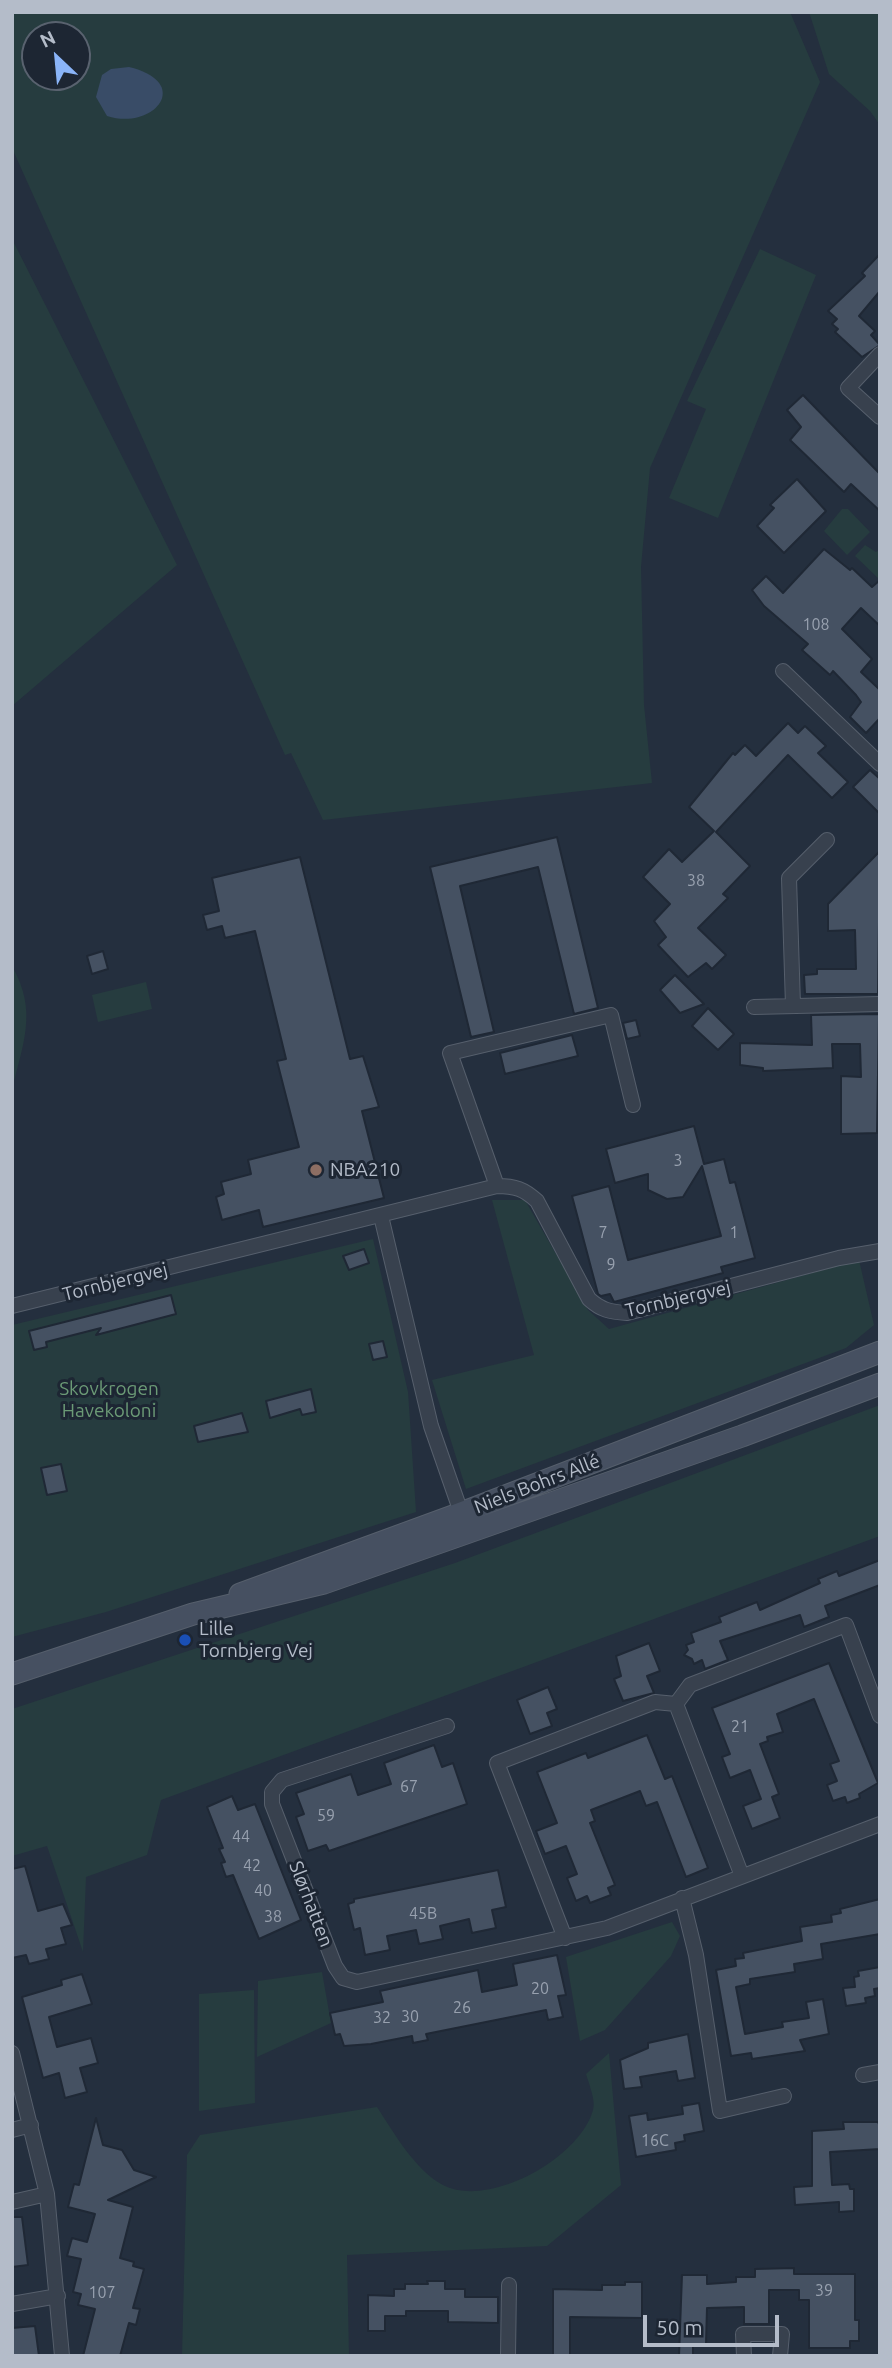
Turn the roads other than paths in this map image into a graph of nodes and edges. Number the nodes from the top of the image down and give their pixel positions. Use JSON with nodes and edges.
{"nodes":[{"id":1,"x":880,"y":354,"type":"edge"},
{"id":2,"x":880,"y":417,"type":"edge"},
{"id":3,"x":783,"y":671,"type":"dead end"},
{"id":4,"x":880,"y":764,"type":"edge"},
{"id":5,"x":827,"y":840,"type":"dead end"},
{"id":6,"x":880,"y":1004,"type":"edge"},
{"id":7,"x":793,"y":1006,"type":"junction"},
{"id":8,"x":754,"y":1007,"type":"dead end"},
{"id":9,"x":633,"y":1105,"type":"dead end"},
{"id":10,"x":497,"y":1186,"type":"junction"},
{"id":11,"x":381,"y":1216,"type":"junction"},
{"id":12,"x":880,"y":1251,"type":"edge"},
{"id":13,"x":12,"y":1306,"type":"edge"},
{"id":14,"x":880,"y":1352,"type":"edge"},
{"id":15,"x":880,"y":1369,"type":"edge"},
{"id":16,"x":880,"y":1384,"type":"edge"},
{"id":17,"x":742,"y":1436,"type":"junction"},
{"id":18,"x":461,"y":1513,"type":"junction"},
{"id":19,"x":471,"y":1532,"type":"junction"},
{"id":20,"x":193,"y":1614,"type":"junction"},
{"id":21,"x":12,"y":1674,"type":"edge"},
{"id":22,"x":676,"y":1704,"type":"junction"},
{"id":23,"x":880,"y":1716,"type":"edge"},
{"id":24,"x":447,"y":1727,"type":"dead end"},
{"id":25,"x":880,"y":1824,"type":"edge"},
{"id":26,"x":742,"y":1876,"type":"junction"},
{"id":27,"x":682,"y":1898,"type":"junction"},
{"id":28,"x":565,"y":1938,"type":"junction"},
{"id":29,"x":12,"y":2053,"type":"edge"},
{"id":30,"x":880,"y":2072,"type":"edge"},
{"id":31,"x":863,"y":2075,"type":"dead end"},
{"id":32,"x":784,"y":2096,"type":"dead end"},
{"id":33,"x":32,"y":2125,"type":"junction"},
{"id":34,"x":12,"y":2130,"type":"edge"},
{"id":35,"x":47,"y":2194,"type":"junction"},
{"id":36,"x":12,"y":2202,"type":"edge"},
{"id":37,"x":509,"y":2284,"type":"dead end"},
{"id":38,"x":58,"y":2296,"type":"junction"},
{"id":39,"x":12,"y":2304,"type":"edge"},
{"id":40,"x":62,"y":2356,"type":"edge"},
{"id":41,"x":508,"y":2356,"type":"edge"},
{"id":42,"x":744,"y":2356,"type":"edge"},
{"id":43,"x":780,"y":2356,"type":"edge"}],
"edges":[{"from":1,"to":2,"type":"street"},
{"from":3,"to":4,"type":"street"},
{"from":5,"to":7,"type":"street"},
{"from":6,"to":7,"type":"street"},
{"from":7,"to":8,"type":"street"},
{"from":9,"to":10,"type":"street"},
{"from":10,"to":11,"type":"street","name":"Tornbjergvej"},
{"from":10,"to":12,"type":"street","name":"Tornbjergvej"},
{"from":11,"to":13,"type":"street","name":"Tornbjergvej"},
{"from":11,"to":18,"type":"street"},
{"from":14,"to":18,"type":"street","name":"Niels Bohrs Allé"},
{"from":15,"to":17,"type":"street"},
{"from":16,"to":17,"type":"street","name":"Niels Bohrs Allé"},
{"from":17,"to":19,"type":"street","name":"Niels Bohrs Allé"},
{"from":18,"to":19,"type":"street"},
{"from":18,"to":20,"type":"street","name":"Niels Bohrs Allé"},
{"from":19,"to":20,"type":"street","name":"Niels Bohrs Allé"},
{"from":20,"to":21,"type":"street","name":"Niels Bohrs Allé"},
{"from":22,"to":23,"type":"street"},
{"from":22,"to":26,"type":"street"},
{"from":22,"to":28,"type":"street"},
{"from":24,"to":28,"type":"street","name":"Slørhatten"},
{"from":25,"to":26,"type":"street","name":"Slørhatten"},
{"from":26,"to":27,"type":"street","name":"Slørhatten"},
{"from":27,"to":28,"type":"street","name":"Slørhatten"},
{"from":27,"to":32,"type":"street"},
{"from":29,"to":33,"type":"street"},
{"from":30,"to":31,"type":"street"},
{"from":33,"to":34,"type":"street"},
{"from":33,"to":35,"type":"street"},
{"from":35,"to":36,"type":"street"},
{"from":35,"to":38,"type":"street"},
{"from":37,"to":41,"type":"street"},
{"from":38,"to":39,"type":"street"},
{"from":38,"to":40,"type":"street"},
{"from":42,"to":43,"type":"street"}]}
